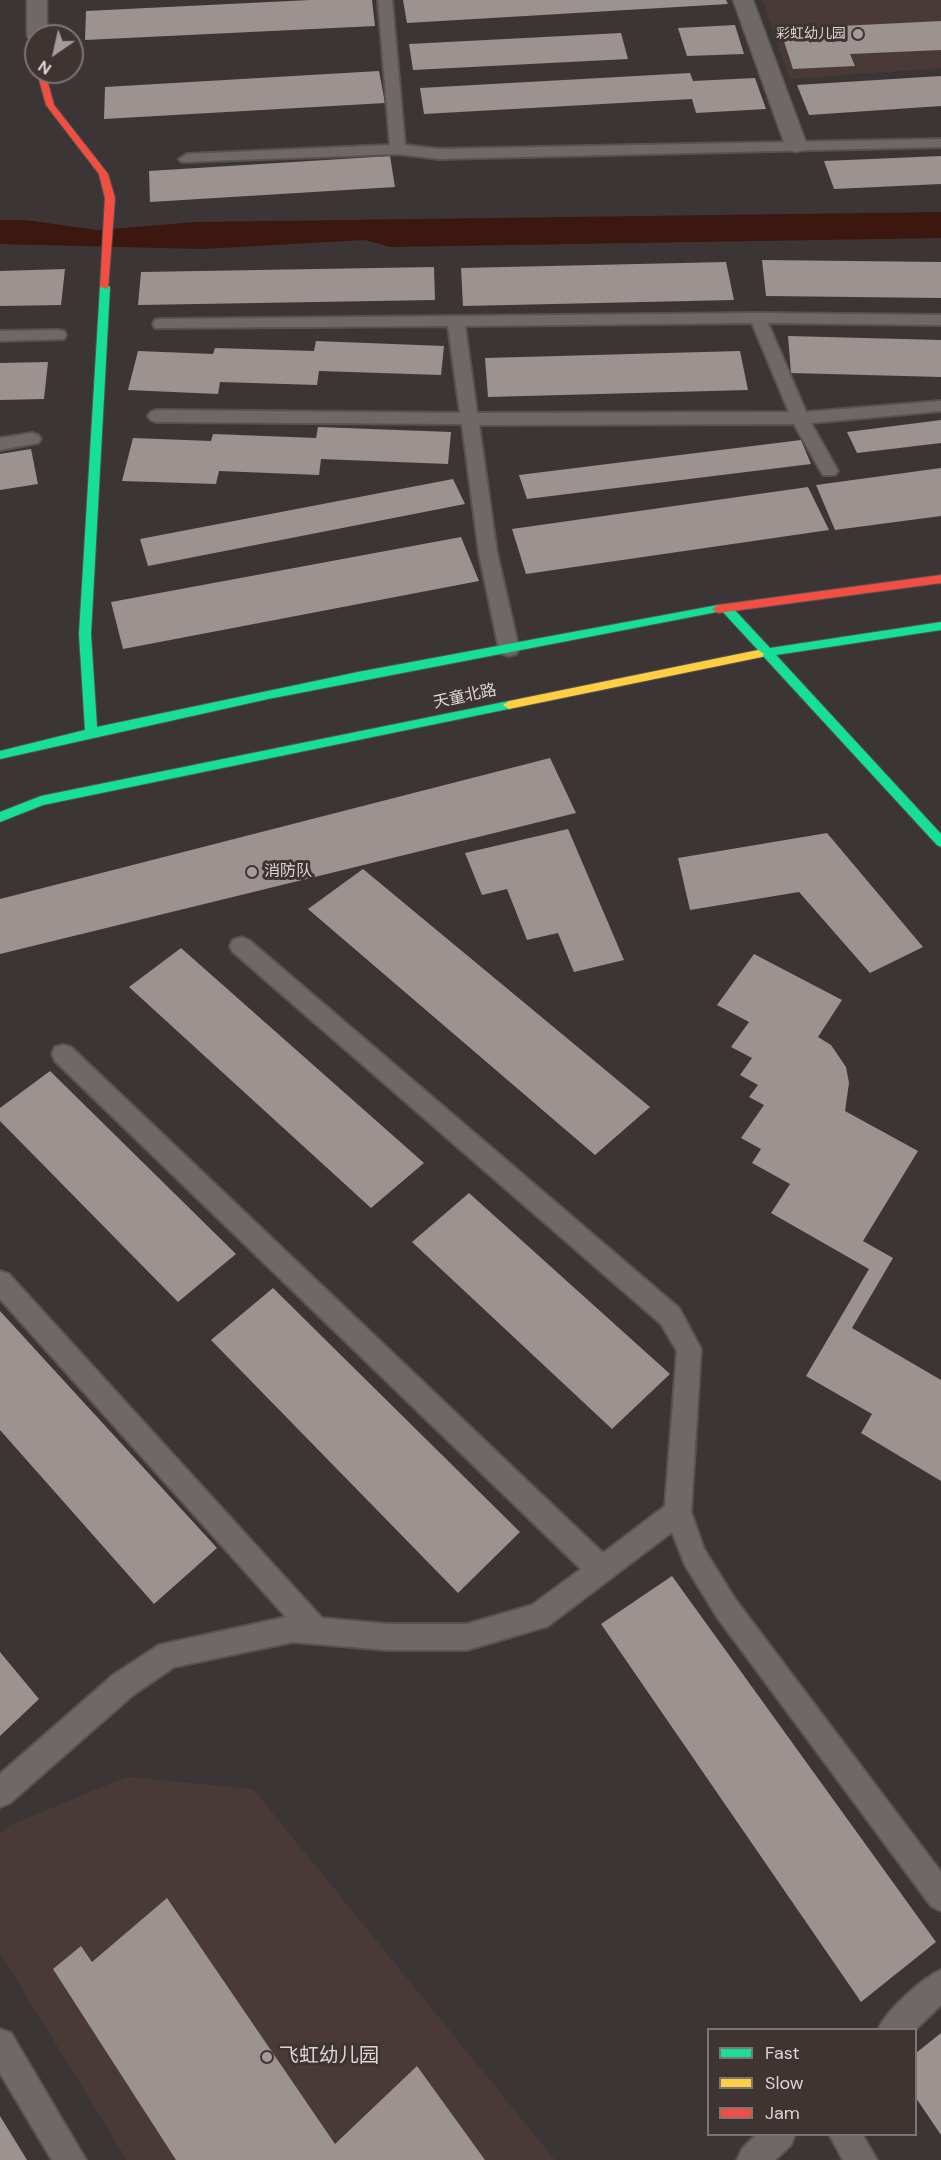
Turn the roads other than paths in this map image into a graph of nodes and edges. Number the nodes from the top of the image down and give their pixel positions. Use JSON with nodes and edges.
{"nodes":[{"id":1,"x":37,"y":0,"type":"edge"},
{"id":2,"x":385,"y":0,"type":"edge"},
{"id":3,"x":743,"y":0,"type":"edge"},
{"id":4,"x":37,"y":24,"type":"edge"},
{"id":5,"x":44,"y":84,"type":"edge"},
{"id":6,"x":941,"y":143,"type":"edge"},
{"id":7,"x":796,"y":145,"type":"junction"},
{"id":8,"x":398,"y":149,"type":"junction"},
{"id":9,"x":188,"y":159,"type":"dead end"},
{"id":10,"x":758,"y":318,"type":"junction"},
{"id":11,"x":941,"y":320,"type":"edge"},
{"id":12,"x":456,"y":322,"type":"junction"},
{"id":13,"x":161,"y":324,"type":"dead end"},
{"id":14,"x":0,"y":336,"type":"edge"},
{"id":15,"x":58,"y":336,"type":"dead end"},
{"id":16,"x":941,"y":406,"type":"edge"},
{"id":17,"x":157,"y":416,"type":"dead end"},
{"id":18,"x":800,"y":418,"type":"junction"},
{"id":19,"x":469,"y":419,"type":"junction"},
{"id":20,"x":32,"y":440,"type":"dead end"},
{"id":21,"x":0,"y":444,"type":"edge"},
{"id":22,"x":829,"y":471,"type":"dead end"},
{"id":23,"x":941,"y":579,"type":"edge"},
{"id":24,"x":726,"y":608,"type":"junction"},
{"id":25,"x":941,"y":626,"type":"edge"},
{"id":26,"x":509,"y":649,"type":"junction"},
{"id":27,"x":766,"y":651,"type":"junction"},
{"id":28,"x":91,"y":732,"type":"junction"},
{"id":29,"x":0,"y":755,"type":"edge"},
{"id":30,"x":0,"y":817,"type":"edge"},
{"id":31,"x":941,"y":842,"type":"edge"},
{"id":32,"x":241,"y":946,"type":"dead end"},
{"id":33,"x":63,"y":1054,"type":"dead end"},
{"id":34,"x":0,"y":1281,"type":"edge"},
{"id":35,"x":678,"y":1512,"type":"junction"},
{"id":36,"x":602,"y":1570,"type":"junction"},
{"id":37,"x":317,"y":1632,"type":"junction"},
{"id":38,"x":0,"y":1793,"type":"edge"},
{"id":39,"x":941,"y":1896,"type":"edge"},
{"id":40,"x":941,"y":1985,"type":"edge"},
{"id":41,"x":895,"y":2028,"type":"edge"},
{"id":42,"x":0,"y":2044,"type":"edge"},
{"id":43,"x":778,"y":2136,"type":"edge"},
{"id":44,"x":845,"y":2136,"type":"edge"},
{"id":45,"x":70,"y":2160,"type":"edge"},
{"id":46,"x":753,"y":2160,"type":"edge"},
{"id":47,"x":861,"y":2160,"type":"edge"}],
"edges":[{"from":1,"to":4,"type":"street"},
{"from":2,"to":8,"type":"lane"},
{"from":3,"to":7,"type":"street"},
{"from":5,"to":28,"type":"main road"},
{"from":6,"to":7,"type":"lane"},
{"from":7,"to":8,"type":"lane"},
{"from":8,"to":9,"type":"lane"},
{"from":10,"to":11,"type":"lane"},
{"from":10,"to":12,"type":"lane"},
{"from":10,"to":18,"type":"lane"},
{"from":12,"to":13,"type":"lane"},
{"from":12,"to":19,"type":"lane"},
{"from":14,"to":15,"type":"lane"},
{"from":16,"to":18,"type":"lane"},
{"from":17,"to":19,"type":"lane"},
{"from":18,"to":19,"type":"lane"},
{"from":18,"to":22,"type":"lane"},
{"from":19,"to":26,"type":"lane"},
{"from":20,"to":21,"type":"lane"},
{"from":23,"to":24,"type":"main road"},
{"from":24,"to":26,"type":"main road"},
{"from":24,"to":27,"type":"main road"},
{"from":25,"to":27,"type":"main road","name":"天童北路"},
{"from":26,"to":28,"type":"main road"},
{"from":27,"to":30,"type":"main road","name":"天童北路"},
{"from":27,"to":31,"type":"main road"},
{"from":28,"to":29,"type":"main road"},
{"from":32,"to":35,"type":"lane"},
{"from":33,"to":36,"type":"lane"},
{"from":34,"to":37,"type":"lane"},
{"from":35,"to":36,"type":"lane"},
{"from":35,"to":39,"type":"lane"},
{"from":36,"to":37,"type":"lane"},
{"from":37,"to":38,"type":"lane"},
{"from":40,"to":41,"type":"lane"},
{"from":42,"to":45,"type":"lane"},
{"from":43,"to":46,"type":"lane"},
{"from":44,"to":47,"type":"lane"}]}
